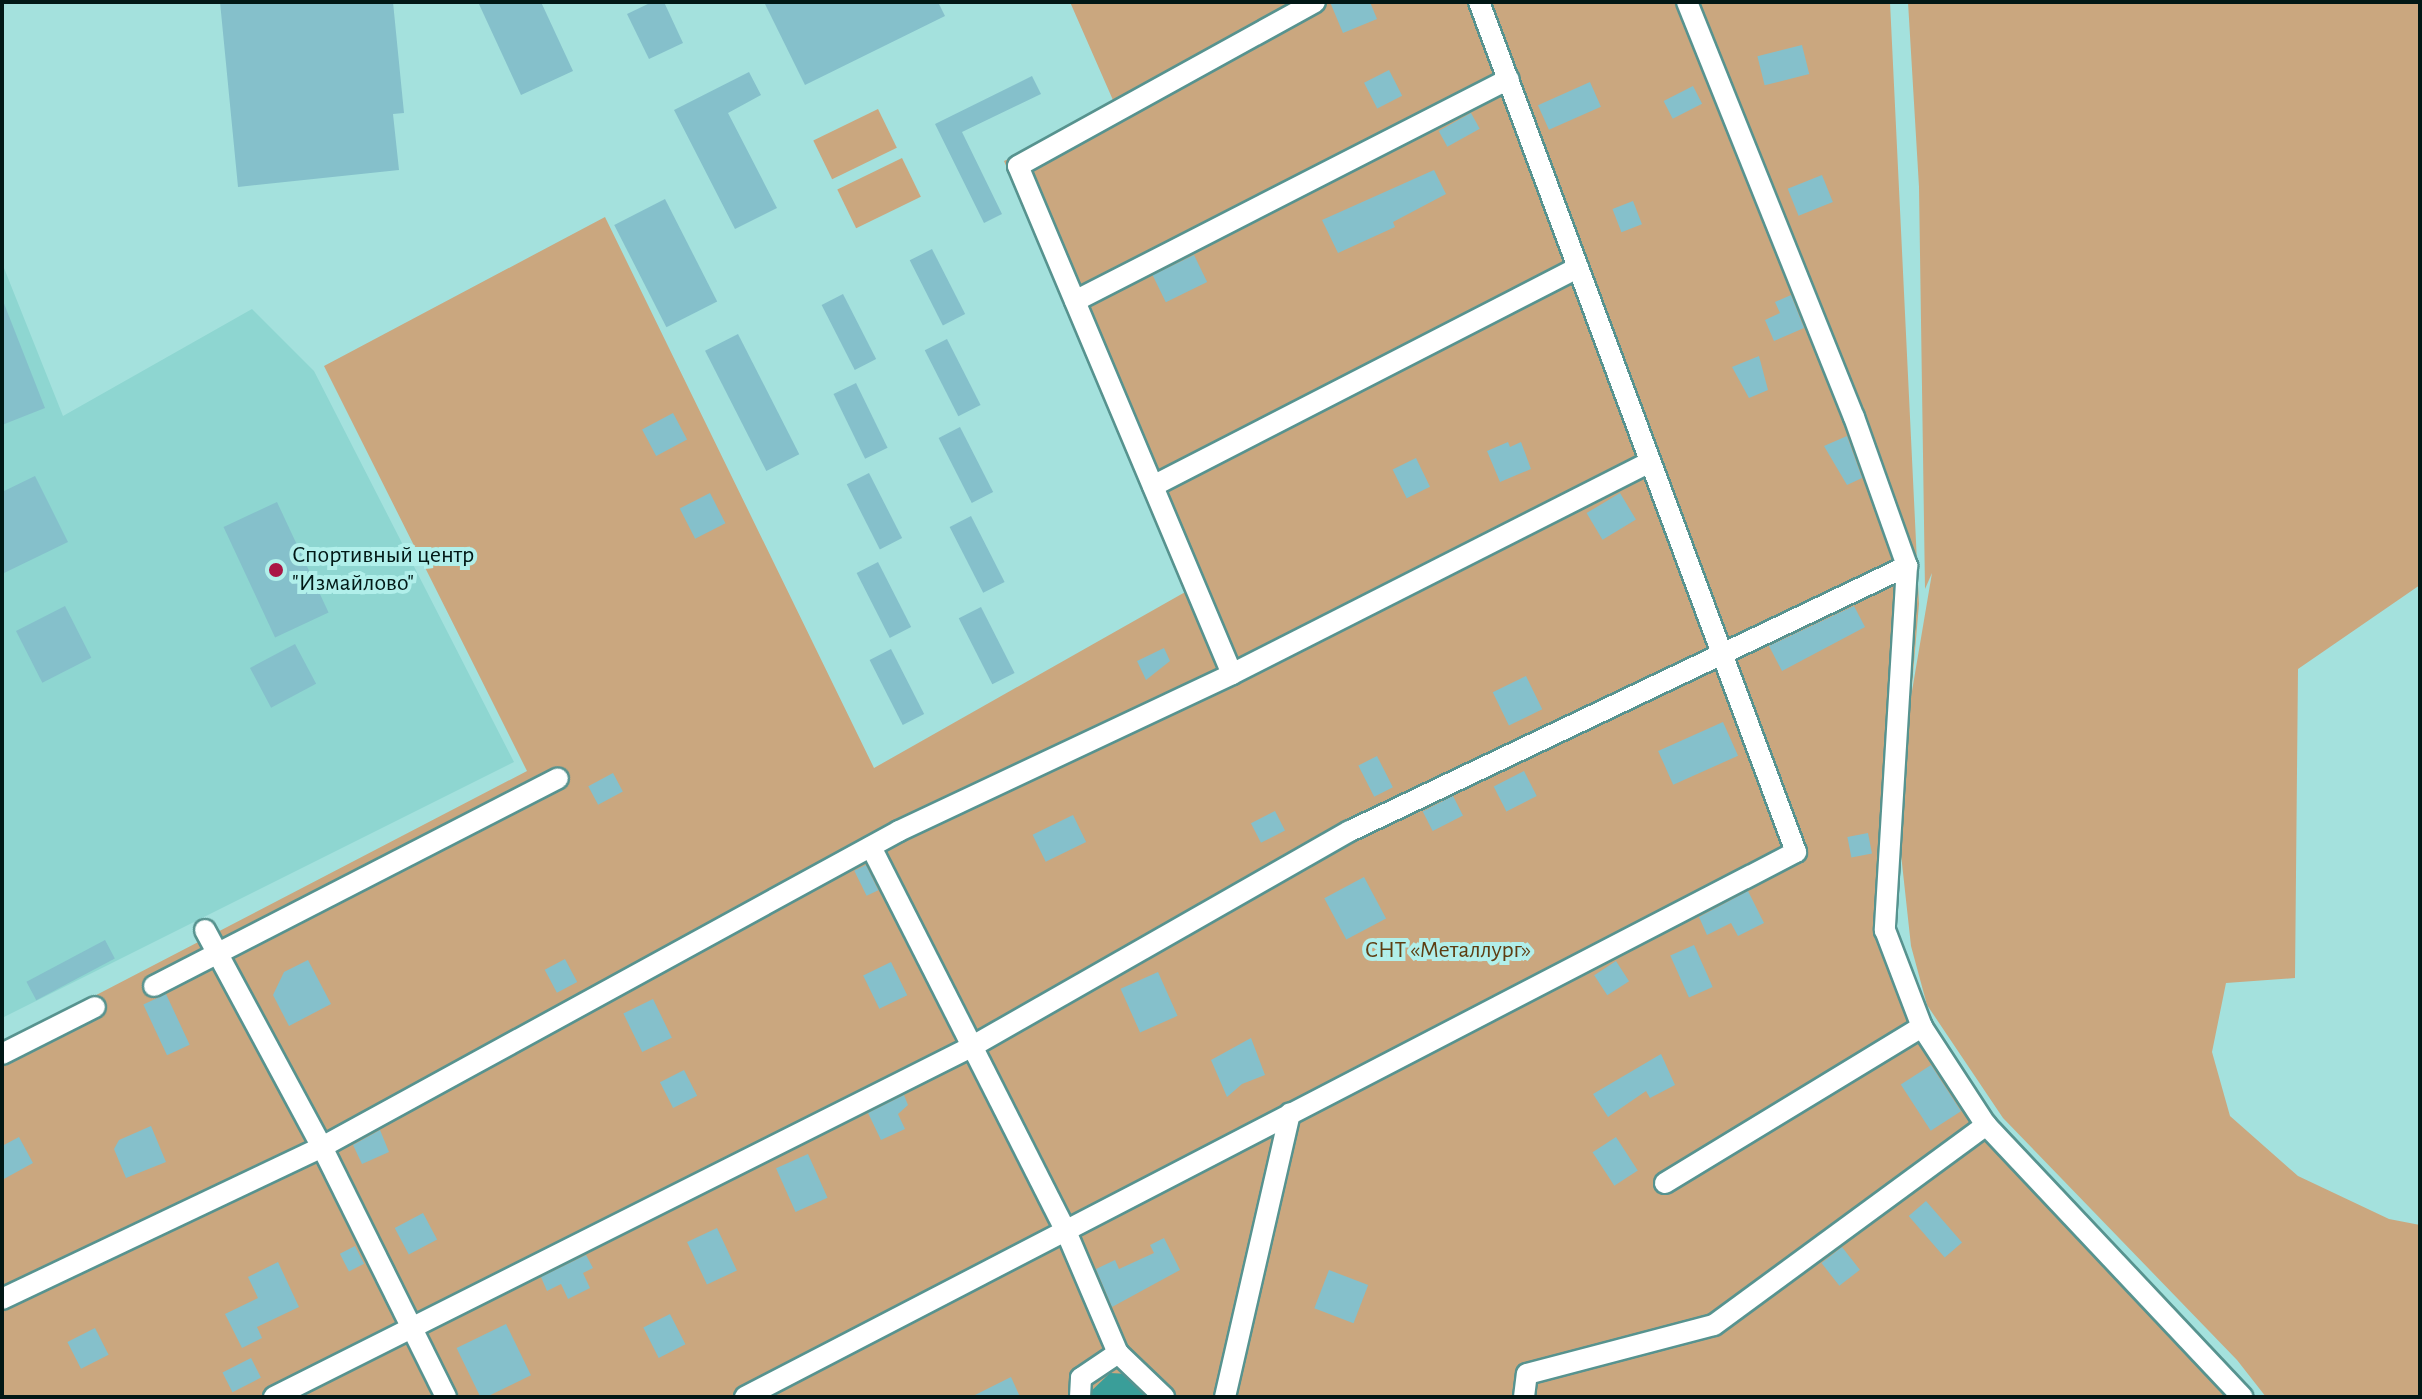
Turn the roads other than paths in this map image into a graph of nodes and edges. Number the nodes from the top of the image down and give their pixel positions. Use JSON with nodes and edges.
{"nodes":[{"id":1,"x":1315,"y":2,"type":"edge"},
{"id":2,"x":1479,"y":2,"type":"edge"},
{"id":3,"x":1687,"y":2,"type":"edge"},
{"id":4,"x":1509,"y":79,"type":"junction"},
{"id":5,"x":1578,"y":268,"type":"junction"},
{"id":6,"x":1075,"y":301,"type":"junction"},
{"id":7,"x":1649,"y":462,"type":"junction"},
{"id":8,"x":1153,"y":486,"type":"junction"},
{"id":9,"x":1907,"y":566,"type":"junction"},
{"id":10,"x":1725,"y":656,"type":"junction"},
{"id":11,"x":1232,"y":674,"type":"junction"},
{"id":12,"x":558,"y":778,"type":"dead end"},
{"id":13,"x":871,"y":847,"type":"junction"},
{"id":14,"x":205,"y":930,"type":"dead end"},
{"id":15,"x":217,"y":951,"type":"junction"},
{"id":16,"x":154,"y":986,"type":"dead end"},
{"id":17,"x":95,"y":1007,"type":"dead end"},
{"id":18,"x":1922,"y":1027,"type":"junction"},
{"id":19,"x":971,"y":1047,"type":"junction"},
{"id":20,"x":2,"y":1054,"type":"edge"},
{"id":21,"x":1290,"y":1113,"type":"junction"},
{"id":22,"x":1986,"y":1125,"type":"junction"},
{"id":23,"x":322,"y":1147,"type":"junction"},
{"id":24,"x":1665,"y":1183,"type":"dead end"},
{"id":25,"x":1065,"y":1229,"type":"junction"},
{"id":26,"x":2,"y":1299,"type":"edge"},
{"id":27,"x":413,"y":1330,"type":"junction"},
{"id":28,"x":1118,"y":1353,"type":"junction"},
{"id":29,"x":274,"y":1397,"type":"edge"},
{"id":30,"x":446,"y":1397,"type":"edge"},
{"id":31,"x":745,"y":1397,"type":"edge"},
{"id":32,"x":1080,"y":1397,"type":"edge"},
{"id":33,"x":1164,"y":1397,"type":"edge"},
{"id":34,"x":1225,"y":1397,"type":"edge"},
{"id":35,"x":1524,"y":1397,"type":"edge"},
{"id":36,"x":2242,"y":1397,"type":"edge"}],
"edges":[{"from":1,"to":6,"type":"street"},
{"from":2,"to":4,"type":"street"},
{"from":3,"to":9,"type":"street"},
{"from":4,"to":5,"type":"street"},
{"from":4,"to":6,"type":"street"},
{"from":5,"to":7,"type":"street"},
{"from":5,"to":8,"type":"street"},
{"from":6,"to":8,"type":"street"},
{"from":7,"to":10,"type":"street"},
{"from":7,"to":11,"type":"street"},
{"from":8,"to":11,"type":"street"},
{"from":9,"to":10,"type":"street"},
{"from":9,"to":18,"type":"street"},
{"from":10,"to":19,"type":"street"},
{"from":10,"to":21,"type":"street"},
{"from":11,"to":13,"type":"street"},
{"from":12,"to":15,"type":"street"},
{"from":13,"to":19,"type":"street"},
{"from":13,"to":23,"type":"street"},
{"from":14,"to":15,"type":"street"},
{"from":15,"to":16,"type":"street"},
{"from":15,"to":23,"type":"street"},
{"from":17,"to":20,"type":"street"},
{"from":18,"to":22,"type":"street"},
{"from":18,"to":24,"type":"street"},
{"from":19,"to":25,"type":"street"},
{"from":19,"to":27,"type":"street"},
{"from":21,"to":25,"type":"street"},
{"from":21,"to":34,"type":"street"},
{"from":22,"to":35,"type":"street"},
{"from":22,"to":36,"type":"street"},
{"from":23,"to":26,"type":"street"},
{"from":23,"to":27,"type":"street"},
{"from":25,"to":28,"type":"street"},
{"from":25,"to":31,"type":"street"},
{"from":27,"to":29,"type":"street"},
{"from":27,"to":30,"type":"street"},
{"from":28,"to":32,"type":"street"},
{"from":28,"to":33,"type":"street"}]}
